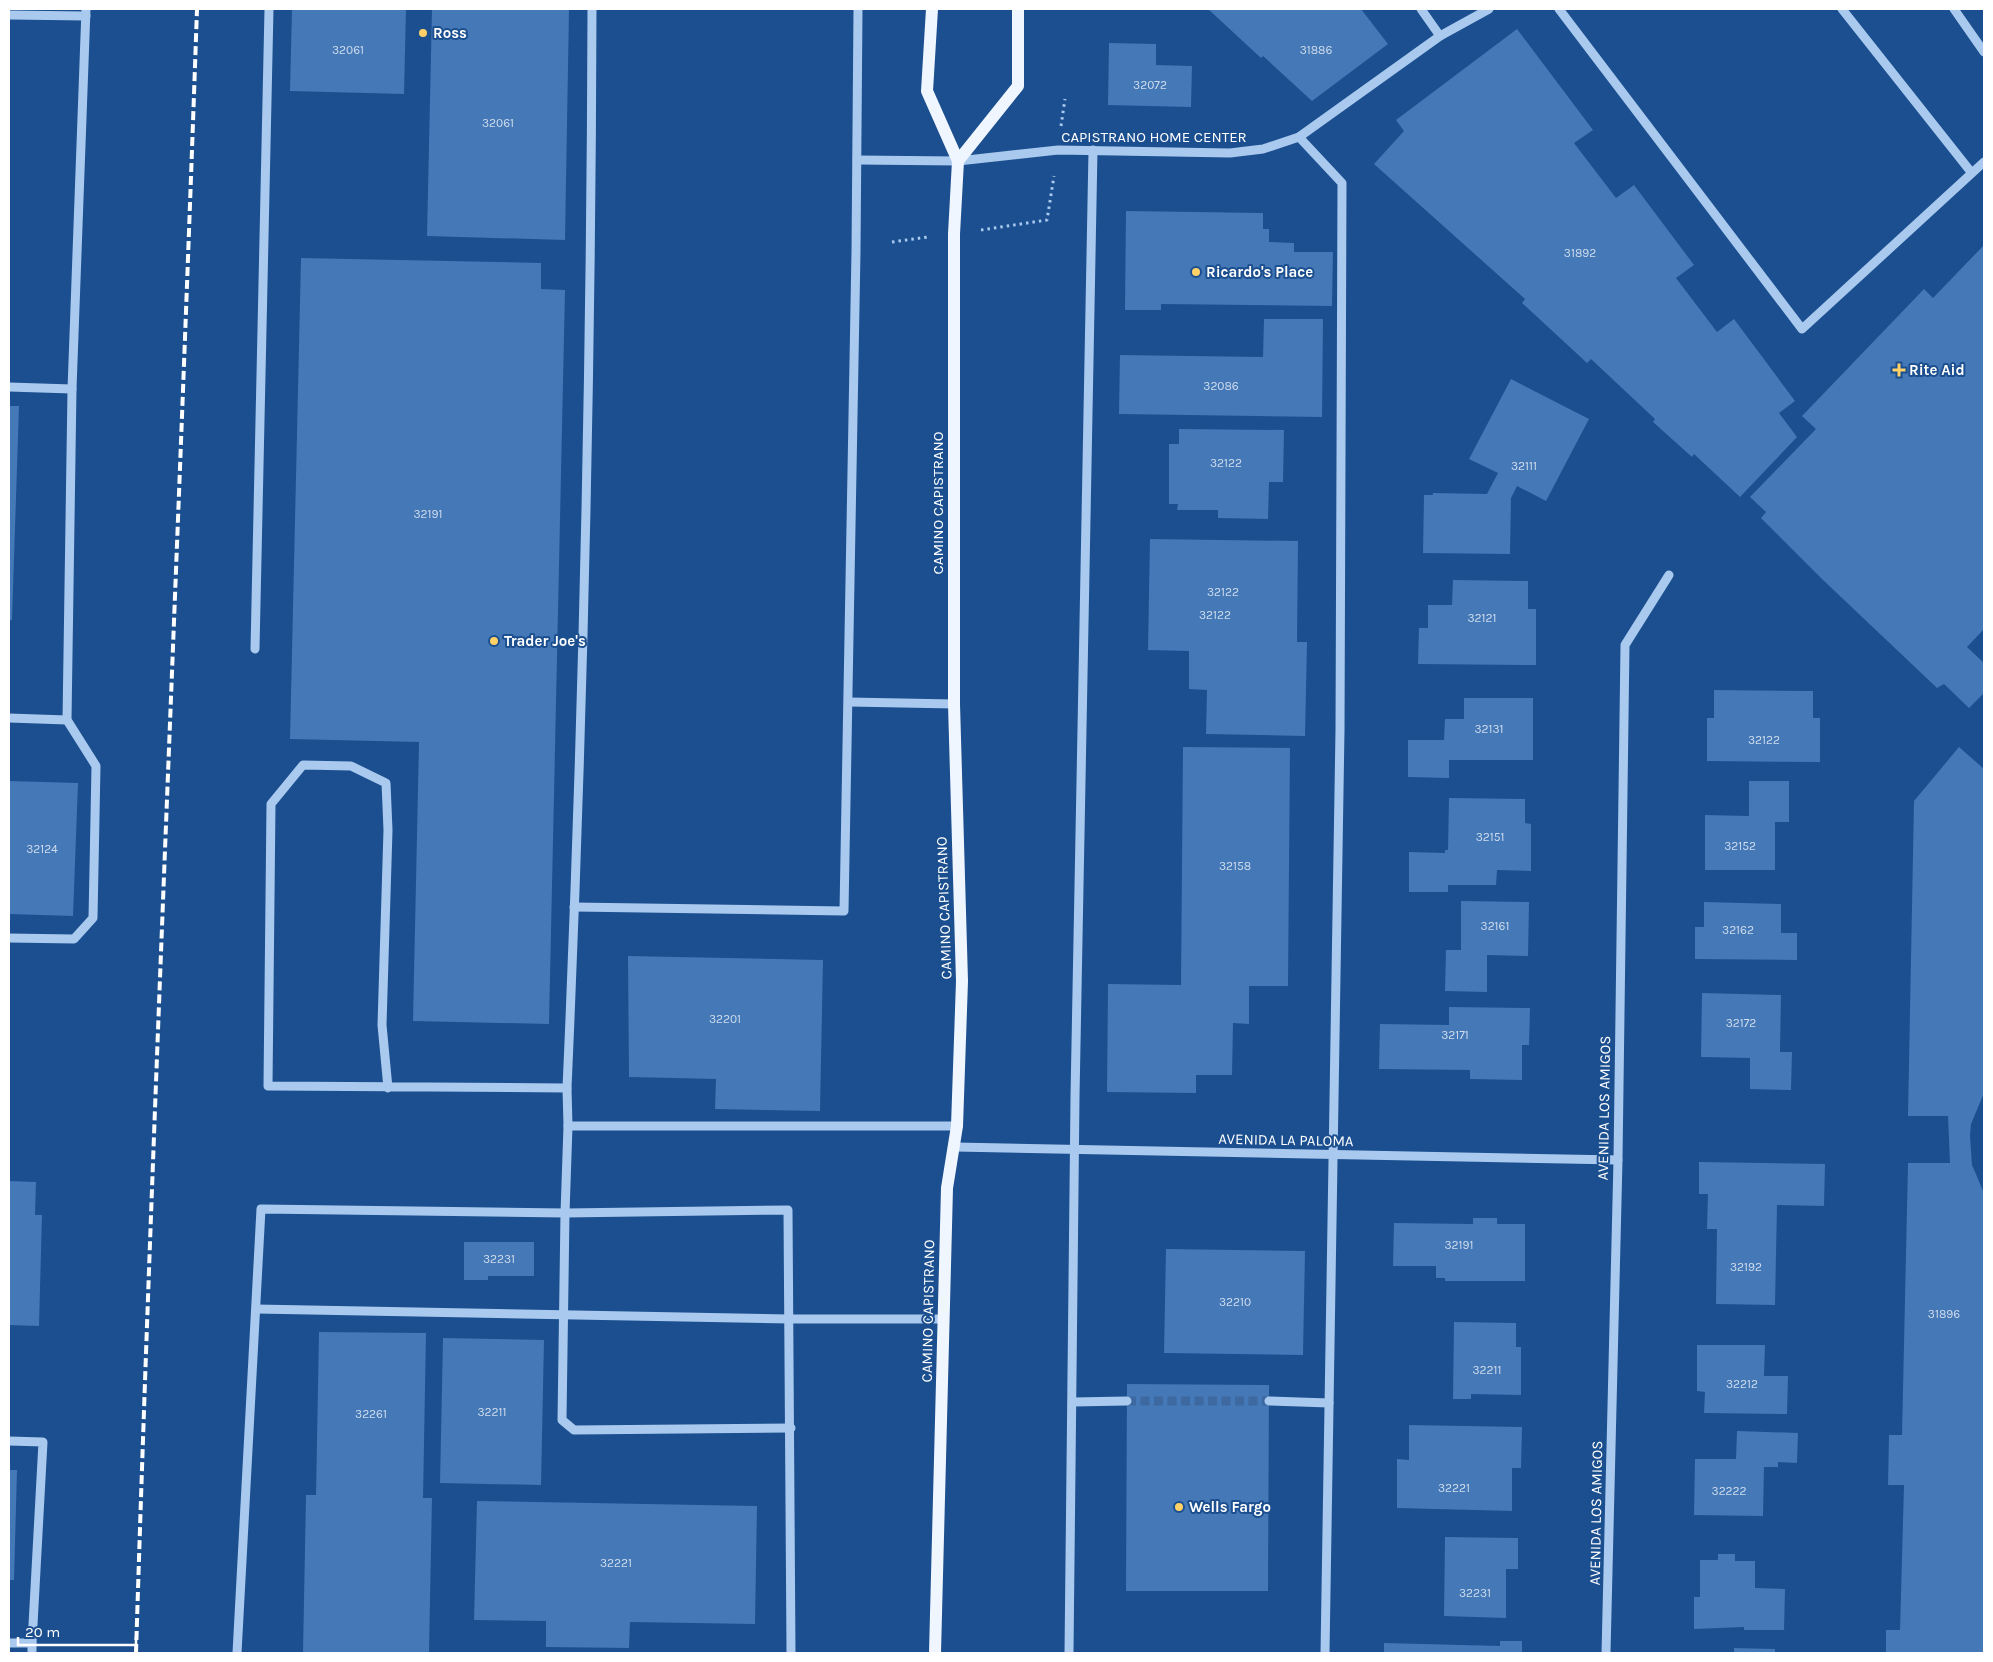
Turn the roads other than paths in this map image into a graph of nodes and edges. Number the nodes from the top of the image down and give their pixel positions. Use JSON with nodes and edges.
{"nodes":[{"id":1,"x":269,"y":9,"type":"edge"},
{"id":2,"x":592,"y":9,"type":"edge"},
{"id":3,"x":858,"y":9,"type":"edge"},
{"id":4,"x":932,"y":9,"type":"edge"},
{"id":5,"x":1018,"y":9,"type":"edge"},
{"id":6,"x":1421,"y":9,"type":"edge"},
{"id":7,"x":1489,"y":9,"type":"edge"},
{"id":8,"x":1558,"y":9,"type":"edge"},
{"id":9,"x":1842,"y":9,"type":"edge"},
{"id":10,"x":1954,"y":9,"type":"edge"},
{"id":11,"x":86,"y":13,"type":"edge"},
{"id":12,"x":9,"y":15,"type":"edge"},
{"id":13,"x":1440,"y":36,"type":"junction"},
{"id":14,"x":1984,"y":52,"type":"edge"},
{"id":15,"x":1299,"y":137,"type":"junction"},
{"id":16,"x":1093,"y":150,"type":"junction"},
{"id":17,"x":857,"y":160,"type":"junction"},
{"id":18,"x":958,"y":161,"type":"junction"},
{"id":19,"x":1984,"y":162,"type":"edge"},
{"id":20,"x":1971,"y":172,"type":"junction"},
{"id":21,"x":9,"y":387,"type":"edge"},
{"id":22,"x":72,"y":390,"type":"junction"},
{"id":23,"x":1668,"y":575,"type":"dead end"},
{"id":24,"x":255,"y":649,"type":"dead end"},
{"id":25,"x":849,"y":702,"type":"junction"},
{"id":26,"x":954,"y":704,"type":"junction"},
{"id":27,"x":9,"y":718,"type":"edge"},
{"id":28,"x":67,"y":720,"type":"junction"},
{"id":29,"x":574,"y":907,"type":"junction"},
{"id":30,"x":9,"y":938,"type":"edge"},
{"id":31,"x":388,"y":1088,"type":"junction"},
{"id":32,"x":567,"y":1088,"type":"junction"},
{"id":33,"x":568,"y":1126,"type":"junction"},
{"id":34,"x":958,"y":1126,"type":"junction"},
{"id":35,"x":955,"y":1147,"type":"junction"},
{"id":36,"x":1076,"y":1148,"type":"junction"},
{"id":37,"x":1333,"y":1156,"type":"junction"},
{"id":38,"x":1618,"y":1160,"type":"junction"},
{"id":39,"x":566,"y":1213,"type":"junction"},
{"id":40,"x":256,"y":1309,"type":"junction"},
{"id":41,"x":563,"y":1314,"type":"junction"},
{"id":42,"x":790,"y":1319,"type":"junction"},
{"id":43,"x":944,"y":1319,"type":"junction"},
{"id":44,"x":1127,"y":1401,"type":"tunnel mouth"},
{"id":45,"x":1269,"y":1401,"type":"tunnel mouth"},
{"id":46,"x":1073,"y":1402,"type":"junction"},
{"id":47,"x":1329,"y":1403,"type":"junction"},
{"id":48,"x":791,"y":1428,"type":"junction"},
{"id":49,"x":9,"y":1441,"type":"edge"},
{"id":50,"x":9,"y":1643,"type":"edge"},
{"id":51,"x":32,"y":1643,"type":"junction"},
{"id":52,"x":32,"y":1653,"type":"edge"},
{"id":53,"x":237,"y":1653,"type":"edge"},
{"id":54,"x":791,"y":1653,"type":"edge"},
{"id":55,"x":935,"y":1653,"type":"edge"},
{"id":56,"x":1070,"y":1653,"type":"edge"},
{"id":57,"x":1324,"y":1653,"type":"edge"},
{"id":58,"x":1606,"y":1653,"type":"edge"}],
"edges":[{"from":1,"to":24,"type":"street"},
{"from":2,"to":29,"type":"street"},
{"from":3,"to":17,"type":"street"},
{"from":4,"to":18,"type":"main road","name":"CAMINO CAPISTRANO"},
{"from":5,"to":18,"type":"main road"},
{"from":6,"to":13,"type":"street"},
{"from":7,"to":13,"type":"street","name":"CAPISTRANO HOME CENTER"},
{"from":8,"to":20,"type":"street"},
{"from":9,"to":20,"type":"street"},
{"from":10,"to":14,"type":"street"},
{"from":11,"to":12,"type":"street"},
{"from":11,"to":22,"type":"street"},
{"from":13,"to":15,"type":"street","name":"CAPISTRANO HOME CENTER"},
{"from":15,"to":16,"type":"street","name":"CAPISTRANO HOME CENTER"},
{"from":15,"to":37,"type":"street"},
{"from":16,"to":18,"type":"street","name":"CAPISTRANO HOME CENTER"},
{"from":16,"to":36,"type":"street"},
{"from":17,"to":18,"type":"street","name":"CAPISTRANO HOME CENTER"},
{"from":17,"to":25,"type":"street"},
{"from":18,"to":26,"type":"main road","name":"CAMINO CAPISTRANO"},
{"from":19,"to":20,"type":"street"},
{"from":21,"to":22,"type":"street"},
{"from":22,"to":28,"type":"street"},
{"from":23,"to":38,"type":"street","name":"AVENIDA LOS AMIGOS"},
{"from":25,"to":26,"type":"street"},
{"from":25,"to":29,"type":"street"},
{"from":26,"to":34,"type":"main road","name":"CAMINO CAPISTRANO"},
{"from":27,"to":28,"type":"street"},
{"from":28,"to":30,"type":"street"},
{"from":29,"to":32,"type":"street"},
{"from":31,"to":31,"type":"street"},
{"from":31,"to":32,"type":"street"},
{"from":32,"to":33,"type":"street"},
{"from":33,"to":34,"type":"street"},
{"from":33,"to":39,"type":"street"},
{"from":34,"to":35,"type":"main road","name":"CAMINO CAPISTRANO"},
{"from":35,"to":36,"type":"street","name":"AVENIDA LA PALOMA"},
{"from":35,"to":43,"type":"main road","name":"CAMINO CAPISTRANO"},
{"from":36,"to":37,"type":"street","name":"AVENIDA LA PALOMA"},
{"from":36,"to":46,"type":"street"},
{"from":37,"to":38,"type":"street","name":"AVENIDA LA PALOMA"},
{"from":37,"to":47,"type":"street"},
{"from":38,"to":58,"type":"street","name":"AVENIDA LOS AMIGOS"},
{"from":39,"to":40,"type":"street"},
{"from":39,"to":41,"type":"street"},
{"from":39,"to":42,"type":"street"},
{"from":40,"to":41,"type":"street"},
{"from":40,"to":53,"type":"street"},
{"from":41,"to":42,"type":"street"},
{"from":41,"to":48,"type":"street"},
{"from":42,"to":43,"type":"street"},
{"from":42,"to":48,"type":"street"},
{"from":43,"to":55,"type":"main road","name":"CAMINO CAPISTRANO"},
{"from":44,"to":46,"type":"street"},
{"from":45,"to":47,"type":"street"},
{"from":46,"to":56,"type":"street"},
{"from":47,"to":57,"type":"street"},
{"from":48,"to":54,"type":"street"},
{"from":49,"to":51,"type":"street"},
{"from":50,"to":51,"type":"street"},
{"from":51,"to":52,"type":"street"}]}
